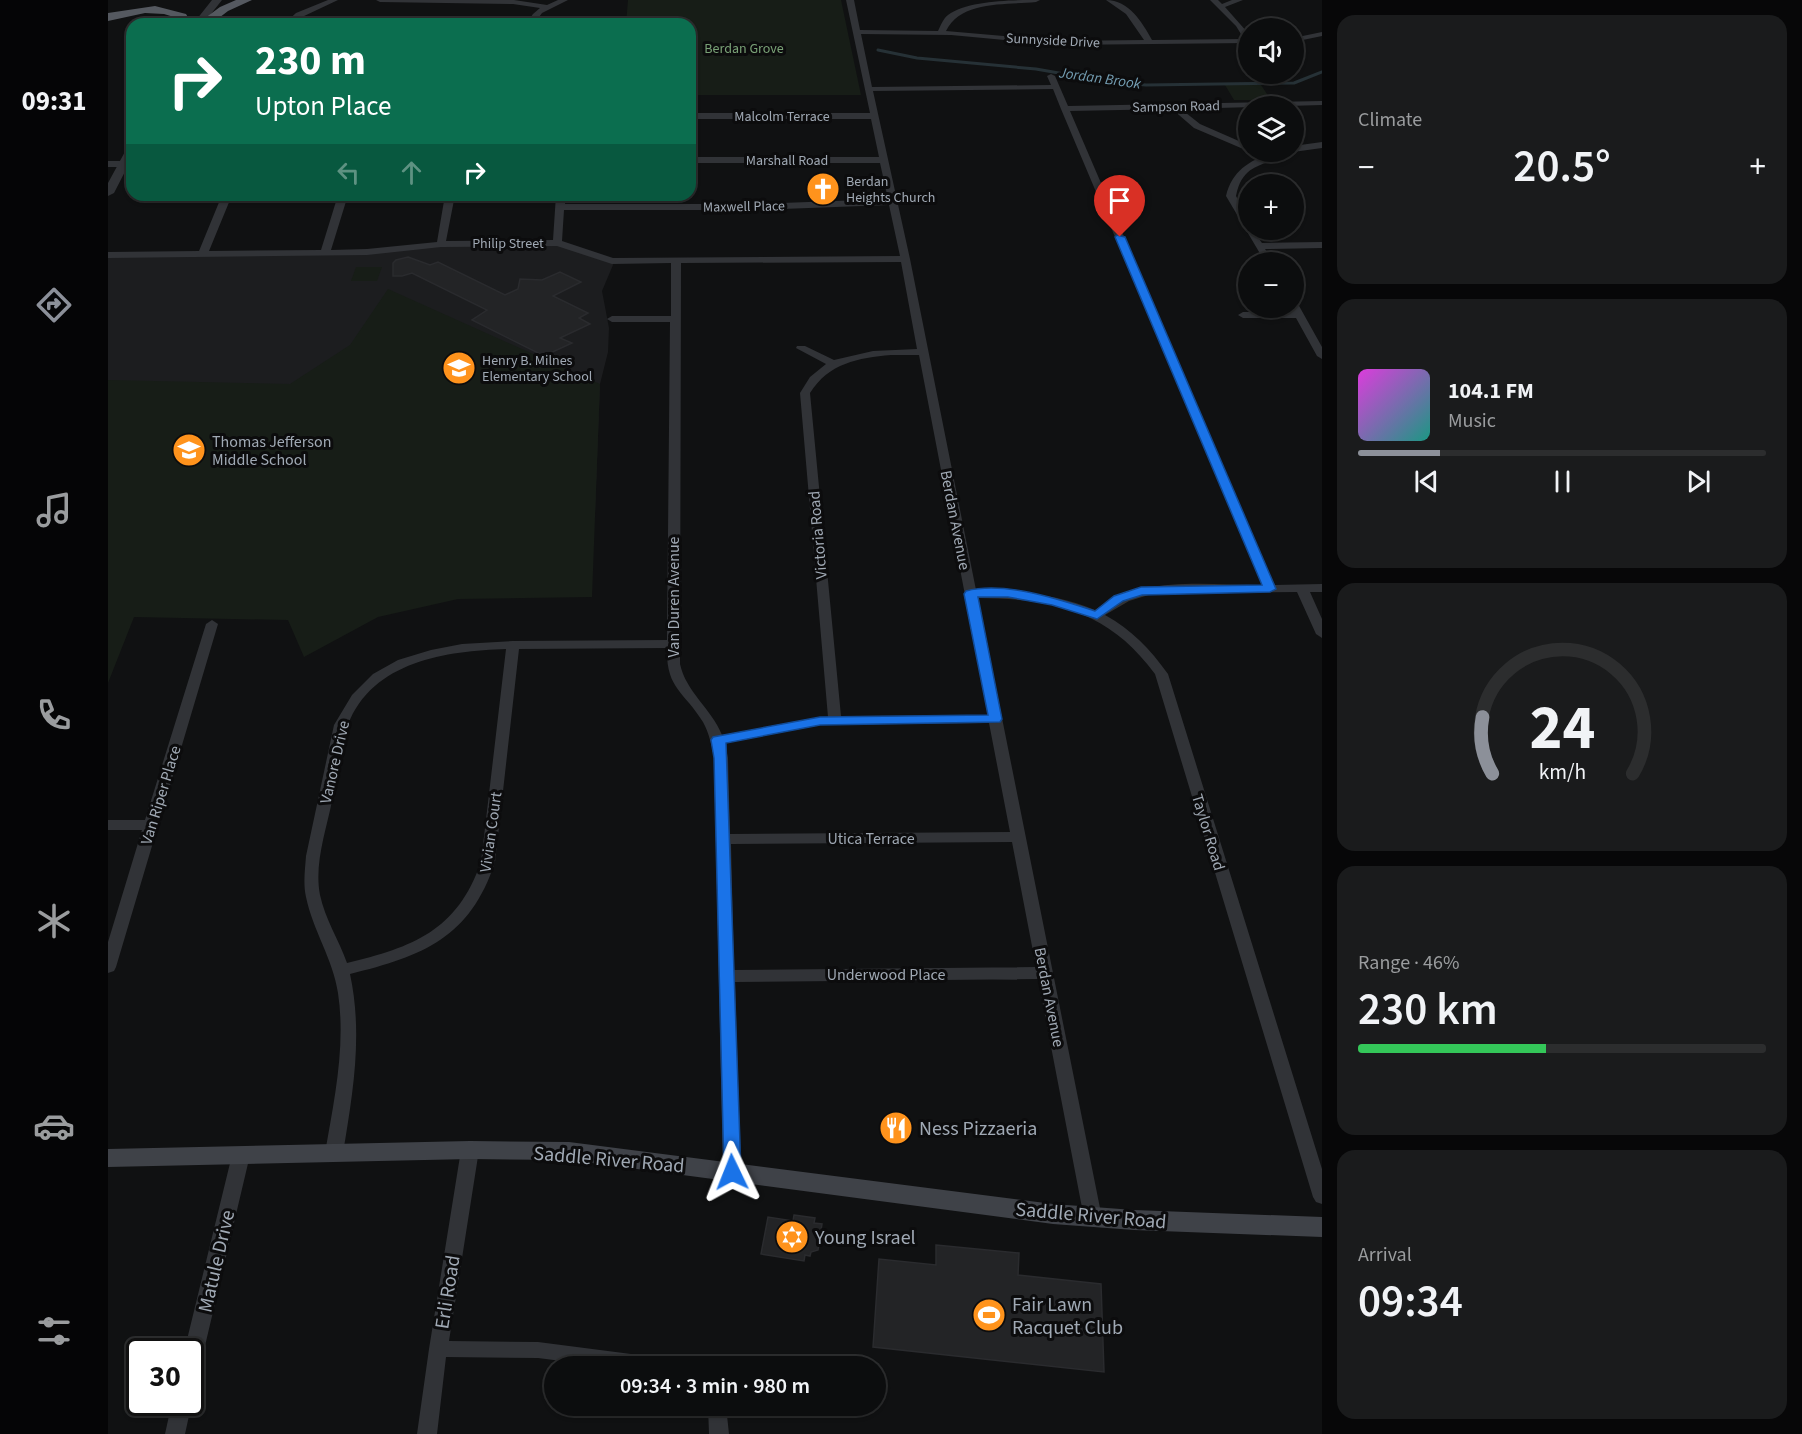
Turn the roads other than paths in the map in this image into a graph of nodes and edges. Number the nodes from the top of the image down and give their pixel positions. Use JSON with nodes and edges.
{"nodes":[{"id":1,"x":127,"y":0,"type":"edge"},
{"id":2,"x":149,"y":0,"type":"edge"},
{"id":3,"x":217,"y":0,"type":"edge"},
{"id":4,"x":246,"y":0,"type":"edge"},
{"id":5,"x":334,"y":0,"type":"edge"},
{"id":6,"x":380,"y":0,"type":"edge"},
{"id":7,"x":564,"y":0,"type":"edge"},
{"id":8,"x":850,"y":0,"type":"edge"},
{"id":9,"x":1036,"y":0,"type":"edge"},
{"id":10,"x":1110,"y":0,"type":"edge"},
{"id":11,"x":1214,"y":0,"type":"edge"},
{"id":12,"x":1239,"y":0,"type":"edge"},
{"id":13,"x":108,"y":6,"type":"edge"},
{"id":14,"x":1222,"y":6,"type":"junction"},
{"id":15,"x":548,"y":7,"type":"junction"},
{"id":16,"x":108,"y":15,"type":"edge"},
{"id":17,"x":183,"y":18,"type":"edge"},
{"id":18,"x":203,"y":18,"type":"edge"},
{"id":19,"x":211,"y":18,"type":"edge"},
{"id":20,"x":295,"y":18,"type":"edge"},
{"id":21,"x":533,"y":18,"type":"edge"},
{"id":22,"x":1238,"y":24,"type":"edge"},
{"id":23,"x":858,"y":32,"type":"junction"},
{"id":24,"x":941,"y":32,"type":"junction"},
{"id":25,"x":1322,"y":34,"type":"edge"},
{"id":26,"x":1304,"y":38,"type":"edge"},
{"id":27,"x":1238,"y":40,"type":"edge"},
{"id":28,"x":1150,"y":43,"type":"junction"},
{"id":29,"x":1051,"y":76,"type":"dead end"},
{"id":30,"x":1056,"y":87,"type":"junction"},
{"id":31,"x":869,"y":89,"type":"junction"},
{"id":32,"x":1322,"y":103,"type":"edge"},
{"id":33,"x":1174,"y":106,"type":"junction"},
{"id":34,"x":1065,"y":109,"type":"junction"},
{"id":35,"x":696,"y":116,"type":"edge"},
{"id":36,"x":875,"y":116,"type":"junction"},
{"id":37,"x":1238,"y":143,"type":"edge"},
{"id":38,"x":1322,"y":145,"type":"edge"},
{"id":39,"x":1304,"y":147,"type":"edge"},
{"id":40,"x":126,"y":160,"type":"edge"},
{"id":41,"x":696,"y":160,"type":"edge"},
{"id":42,"x":884,"y":160,"type":"junction"},
{"id":43,"x":1256,"y":162,"type":"edge"},
{"id":44,"x":108,"y":164,"type":"edge"},
{"id":45,"x":124,"y":164,"type":"junction"},
{"id":46,"x":1241,"y":174,"type":"edge"},
{"id":47,"x":1238,"y":177,"type":"edge"},
{"id":48,"x":108,"y":193,"type":"edge"},
{"id":49,"x":225,"y":201,"type":"edge"},
{"id":50,"x":341,"y":201,"type":"edge"},
{"id":51,"x":449,"y":201,"type":"edge"},
{"id":52,"x":560,"y":201,"type":"edge"},
{"id":53,"x":892,"y":202,"type":"junction"},
{"id":54,"x":560,"y":207,"type":"junction"},
{"id":55,"x":1238,"y":208,"type":"edge"},
{"id":56,"x":1256,"y":240,"type":"edge"},
{"id":57,"x":557,"y":243,"type":"junction"},
{"id":58,"x":441,"y":244,"type":"junction"},
{"id":59,"x":1322,"y":245,"type":"edge"},
{"id":60,"x":1260,"y":246,"type":"junction"},
{"id":61,"x":1263,"y":252,"type":"edge"},
{"id":62,"x":325,"y":253,"type":"junction"},
{"id":63,"x":203,"y":254,"type":"junction"},
{"id":64,"x":108,"y":255,"type":"edge"},
{"id":65,"x":904,"y":259,"type":"junction"},
{"id":66,"x":676,"y":261,"type":"junction"},
{"id":67,"x":1301,"y":318,"type":"edge"},
{"id":68,"x":612,"y":319,"type":"dead end"},
{"id":69,"x":675,"y":319,"type":"junction"},
{"id":70,"x":801,"y":348,"type":"dead end"},
{"id":71,"x":923,"y":352,"type":"junction"},
{"id":72,"x":1322,"y":356,"type":"edge"},
{"id":73,"x":834,"y":364,"type":"junction"},
{"id":74,"x":1302,"y":588,"type":"junction"},
{"id":75,"x":1322,"y":588,"type":"edge"},
{"id":76,"x":1270,"y":589,"type":"junction"},
{"id":77,"x":971,"y":594,"type":"junction"},
{"id":78,"x":1097,"y":615,"type":"junction"},
{"id":79,"x":212,"y":624,"type":"dead end"},
{"id":80,"x":1322,"y":634,"type":"edge"},
{"id":81,"x":673,"y":644,"type":"junction"},
{"id":82,"x":513,"y":645,"type":"junction"},
{"id":83,"x":995,"y":719,"type":"junction"},
{"id":84,"x":835,"y":720,"type":"junction"},
{"id":85,"x":718,"y":740,"type":"junction"},
{"id":86,"x":108,"y":825,"type":"edge"},
{"id":87,"x":151,"y":825,"type":"junction"},
{"id":88,"x":1018,"y":837,"type":"junction"},
{"id":89,"x":723,"y":839,"type":"junction"},
{"id":90,"x":108,"y":967,"type":"edge"},
{"id":91,"x":341,"y":970,"type":"junction"},
{"id":92,"x":1045,"y":973,"type":"junction"},
{"id":93,"x":727,"y":976,"type":"junction"},
{"id":94,"x":470,"y":1150,"type":"junction"},
{"id":95,"x":334,"y":1153,"type":"junction"},
{"id":96,"x":241,"y":1155,"type":"junction"},
{"id":97,"x":108,"y":1158,"type":"edge"},
{"id":98,"x":732,"y":1172,"type":"junction"},
{"id":99,"x":1322,"y":1197,"type":"edge"},
{"id":100,"x":1093,"y":1218,"type":"junction"},
{"id":101,"x":1322,"y":1227,"type":"edge"},
{"id":102,"x":197,"y":1338,"type":"edge"},
{"id":103,"x":438,"y":1349,"type":"junction"},
{"id":104,"x":584,"y":1356,"type":"edge"},
{"id":105,"x":179,"y":1416,"type":"edge"},
{"id":106,"x":718,"y":1416,"type":"edge"},
{"id":107,"x":175,"y":1434,"type":"edge"},
{"id":108,"x":427,"y":1434,"type":"edge"},
{"id":109,"x":719,"y":1434,"type":"edge"}],
"edges":[{"from":1,"to":13,"type":"highway"},
{"from":2,"to":16,"type":"highway"},
{"from":3,"to":18,"type":"street"},
{"from":4,"to":19,"type":"highway"},
{"from":5,"to":20,"type":"street"},
{"from":6,"to":15,"type":"street"},
{"from":7,"to":15,"type":"street"},
{"from":8,"to":23,"type":"street","name":"Berdan Avenue"},
{"from":9,"to":24,"type":"street"},
{"from":10,"to":28,"type":"street"},
{"from":11,"to":14,"type":"street"},
{"from":12,"to":14,"type":"street"},
{"from":14,"to":22,"type":"street"},
{"from":15,"to":21,"type":"street"},
{"from":16,"to":17,"type":"highway"},
{"from":23,"to":24,"type":"street","name":"Sunnyside Drive"},
{"from":23,"to":31,"type":"street","name":"Berdan Avenue"},
{"from":24,"to":28,"type":"street","name":"Sunnyside Drive"},
{"from":25,"to":26,"type":"street"},
{"from":27,"to":28,"type":"street","name":"Sunnyside Drive"},
{"from":29,"to":30,"type":"street"},
{"from":30,"to":31,"type":"street"},
{"from":30,"to":34,"type":"street"},
{"from":31,"to":36,"type":"street","name":"Berdan Avenue"},
{"from":32,"to":33,"type":"street","name":"Sampson Road"},
{"from":33,"to":34,"type":"street","name":"Sampson Road"},
{"from":33,"to":37,"type":"street"},
{"from":34,"to":76,"type":"street"},
{"from":35,"to":36,"type":"street","name":"Malcolm Terrace"},
{"from":36,"to":42,"type":"street","name":"Berdan Avenue"},
{"from":38,"to":39,"type":"street"},
{"from":40,"to":45,"type":"street"},
{"from":41,"to":42,"type":"street","name":"Marshall Road"},
{"from":42,"to":53,"type":"street","name":"Berdan Avenue"},
{"from":43,"to":46,"type":"street"},
{"from":44,"to":45,"type":"street"},
{"from":45,"to":48,"type":"street"},
{"from":47,"to":55,"type":"street"},
{"from":49,"to":63,"type":"street"},
{"from":50,"to":62,"type":"street"},
{"from":51,"to":58,"type":"street"},
{"from":52,"to":54,"type":"street"},
{"from":53,"to":54,"type":"street","name":"Maxwell Place"},
{"from":53,"to":65,"type":"street","name":"Berdan Avenue"},
{"from":54,"to":57,"type":"street"},
{"from":56,"to":60,"type":"street"},
{"from":57,"to":58,"type":"street","name":"Philip Street"},
{"from":57,"to":66,"type":"street","name":"Philip Street"},
{"from":58,"to":62,"type":"street","name":"Philip Street"},
{"from":59,"to":60,"type":"street"},
{"from":60,"to":61,"type":"street"},
{"from":62,"to":63,"type":"street","name":"Philip Street"},
{"from":63,"to":64,"type":"street","name":"Philip Street"},
{"from":65,"to":66,"type":"street","name":"Philip Street"},
{"from":65,"to":71,"type":"street","name":"Berdan Avenue"},
{"from":66,"to":69,"type":"street","name":"Van Duren Avenue"},
{"from":67,"to":72,"type":"street"},
{"from":68,"to":69,"type":"street"},
{"from":69,"to":81,"type":"street","name":"Van Duren Avenue"},
{"from":70,"to":73,"type":"street"},
{"from":71,"to":73,"type":"street","name":"Victoria Road"},
{"from":71,"to":77,"type":"street","name":"Berdan Avenue"},
{"from":73,"to":84,"type":"street","name":"Victoria Road"},
{"from":74,"to":75,"type":"street"},
{"from":74,"to":76,"type":"street"},
{"from":74,"to":80,"type":"street"},
{"from":76,"to":78,"type":"street"},
{"from":77,"to":78,"type":"street","name":"Taylor Road"},
{"from":77,"to":83,"type":"street","name":"Berdan Avenue"},
{"from":78,"to":99,"type":"street","name":"Taylor Road"},
{"from":79,"to":87,"type":"street","name":"Van Riper Place"},
{"from":81,"to":82,"type":"street","name":"Vanore Drive"},
{"from":81,"to":85,"type":"street","name":"Van Duren Avenue"},
{"from":82,"to":91,"type":"street","name":"Vivian Court"},
{"from":82,"to":91,"type":"street","name":"Vanore Drive"},
{"from":83,"to":84,"type":"street"},
{"from":83,"to":88,"type":"street","name":"Berdan Avenue"},
{"from":84,"to":85,"type":"street"},
{"from":85,"to":89,"type":"street","name":"Van Duren Avenue"},
{"from":86,"to":87,"type":"street"},
{"from":87,"to":90,"type":"street","name":"Van Riper Place"},
{"from":88,"to":89,"type":"street","name":"Utica Terrace"},
{"from":88,"to":92,"type":"street","name":"Berdan Avenue"},
{"from":89,"to":93,"type":"street","name":"Van Duren Avenue"},
{"from":91,"to":95,"type":"street","name":"Vanore Drive"},
{"from":92,"to":93,"type":"street","name":"Underwood Place"},
{"from":92,"to":100,"type":"street","name":"Berdan Avenue"},
{"from":93,"to":98,"type":"street","name":"Van Duren Avenue"},
{"from":94,"to":95,"type":"main road","name":"Saddle River Road"},
{"from":94,"to":98,"type":"main road","name":"Saddle River Road"},
{"from":94,"to":103,"type":"street","name":"Erli Road"},
{"from":95,"to":96,"type":"main road","name":"Saddle River Road"},
{"from":96,"to":97,"type":"main road","name":"Saddle River Road"},
{"from":96,"to":102,"type":"street","name":"Matule Drive"},
{"from":98,"to":100,"type":"main road","name":"Saddle River Road"},
{"from":100,"to":101,"type":"main road","name":"Saddle River Road"},
{"from":103,"to":104,"type":"street"},
{"from":103,"to":108,"type":"street","name":"Erli Road"},
{"from":105,"to":107,"type":"street"},
{"from":106,"to":109,"type":"street"}]}
